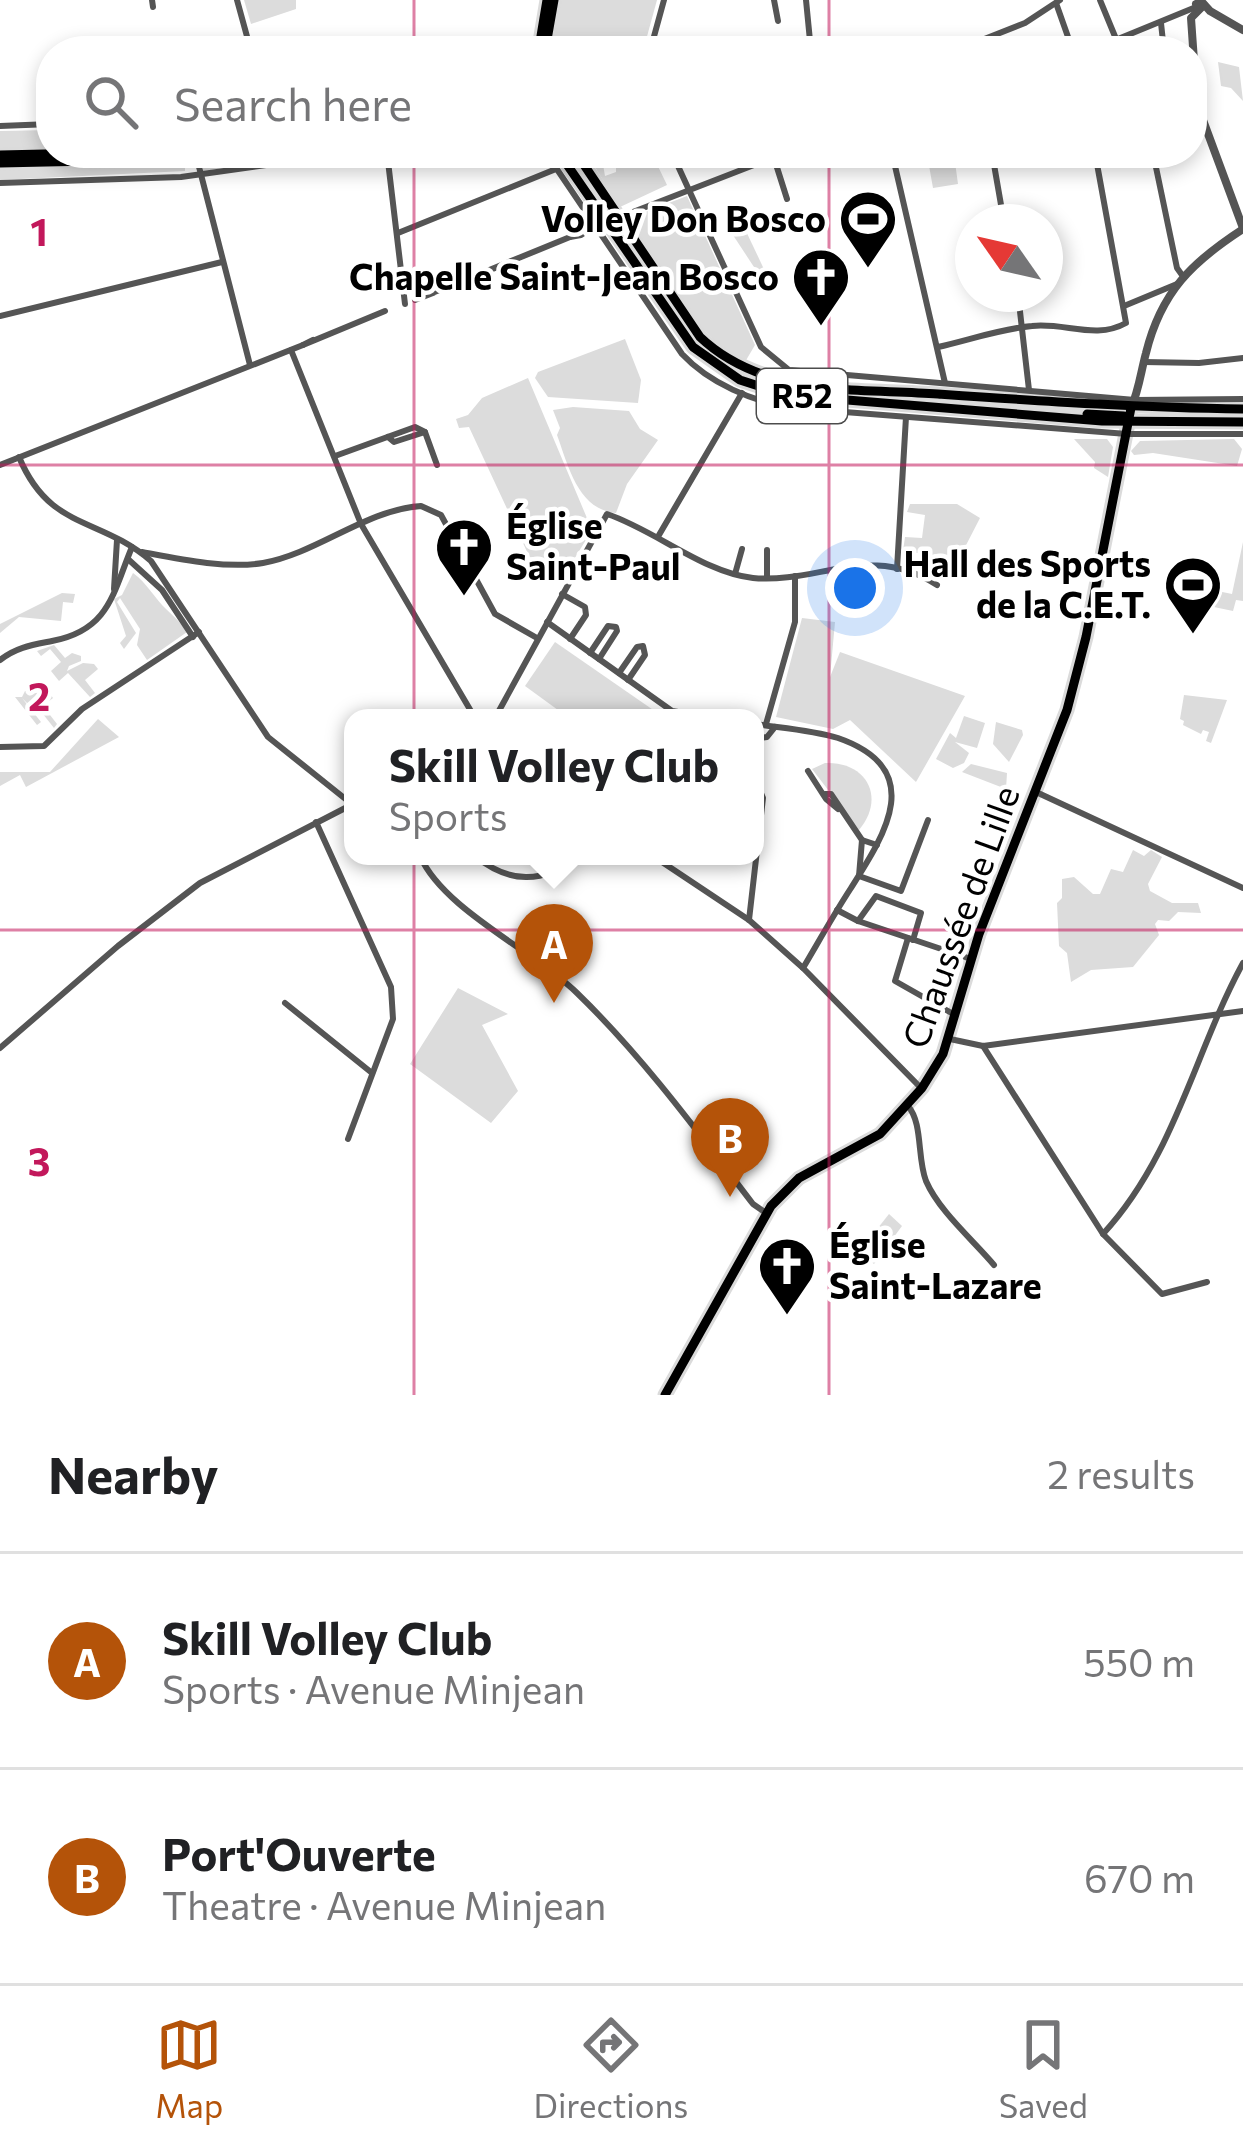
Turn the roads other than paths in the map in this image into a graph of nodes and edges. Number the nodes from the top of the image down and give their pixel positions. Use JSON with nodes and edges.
{"nodes":[{"id":1,"x":237,"y":0,"type":"edge"},
{"id":2,"x":664,"y":0,"type":"edge"},
{"id":3,"x":774,"y":0,"type":"edge"},
{"id":4,"x":806,"y":0,"type":"edge"},
{"id":5,"x":1100,"y":0,"type":"edge"},
{"id":6,"x":547,"y":1,"type":"edge"},
{"id":7,"x":1058,"y":2,"type":"edge"},
{"id":8,"x":1199,"y":5,"type":"edge"},
{"id":9,"x":778,"y":21,"type":"dead end"},
{"id":10,"x":1161,"y":23,"type":"junction"},
{"id":11,"x":1243,"y":30,"type":"edge"},
{"id":12,"x":247,"y":36,"type":"edge"},
{"id":13,"x":544,"y":36,"type":"edge"},
{"id":14,"x":654,"y":36,"type":"edge"},
{"id":15,"x":810,"y":36,"type":"edge"},
{"id":16,"x":992,"y":36,"type":"edge"},
{"id":17,"x":1068,"y":36,"type":"edge"},
{"id":18,"x":1117,"y":36,"type":"edge"},
{"id":19,"x":1126,"y":36,"type":"edge"},
{"id":20,"x":1162,"y":36,"type":"edge"},
{"id":21,"x":1192,"y":36,"type":"edge"},
{"id":22,"x":36,"y":125,"type":"edge"},
{"id":23,"x":0,"y":126,"type":"edge"},
{"id":24,"x":1207,"y":131,"type":"edge"},
{"id":25,"x":36,"y":157,"type":"edge"},
{"id":26,"x":36,"y":158,"type":"edge"},
{"id":27,"x":0,"y":159,"type":"edge"},
{"id":28,"x":199,"y":168,"type":"edge"},
{"id":29,"x":248,"y":168,"type":"edge"},
{"id":30,"x":389,"y":168,"type":"edge"},
{"id":31,"x":556,"y":168,"type":"joint"},
{"id":32,"x":567,"y":168,"type":"edge"},
{"id":33,"x":586,"y":168,"type":"edge"},
{"id":34,"x":679,"y":168,"type":"edge"},
{"id":35,"x":746,"y":168,"type":"edge"},
{"id":36,"x":776,"y":168,"type":"edge"},
{"id":37,"x":896,"y":168,"type":"edge"},
{"id":38,"x":995,"y":168,"type":"edge"},
{"id":39,"x":1098,"y":168,"type":"edge"},
{"id":40,"x":1156,"y":168,"type":"edge"},
{"id":41,"x":200,"y":175,"type":"junction"},
{"id":42,"x":0,"y":183,"type":"edge"},
{"id":43,"x":688,"y":189,"type":"junction"},
{"id":44,"x":787,"y":199,"type":"dead end"},
{"id":45,"x":1001,"y":204,"type":"edge"},
{"id":46,"x":618,"y":218,"type":"junction"},
{"id":47,"x":596,"y":225,"type":"junction"},
{"id":48,"x":1243,"y":228,"type":"edge"},
{"id":49,"x":398,"y":232,"type":"junction"},
{"id":50,"x":222,"y":262,"type":"junction"},
{"id":51,"x":1180,"y":280,"type":"junction"},
{"id":52,"x":405,"y":304,"type":"junction"},
{"id":53,"x":1124,"y":306,"type":"junction"},
{"id":54,"x":1021,"y":312,"type":"edge"},
{"id":55,"x":0,"y":316,"type":"edge"},
{"id":56,"x":1024,"y":327,"type":"junction"},
{"id":57,"x":938,"y":347,"type":"junction"},
{"id":58,"x":291,"y":350,"type":"junction"},
{"id":59,"x":764,"y":352,"type":"junction"},
{"id":60,"x":1243,"y":358,"type":"edge"},
{"id":61,"x":1144,"y":362,"type":"junction"},
{"id":62,"x":250,"y":365,"type":"junction"},
{"id":63,"x":752,"y":370,"type":"junction"},
{"id":64,"x":945,"y":384,"type":"junction"},
{"id":65,"x":1029,"y":390,"type":"junction"},
{"id":66,"x":743,"y":393,"type":"junction"},
{"id":67,"x":1243,"y":399,"type":"edge"},
{"id":68,"x":1243,"y":410,"type":"edge"},
{"id":69,"x":906,"y":416,"type":"junction"},
{"id":70,"x":1131,"y":416,"type":"junction"},
{"id":71,"x":1243,"y":422,"type":"edge"},
{"id":72,"x":1243,"y":434,"type":"edge"},
{"id":73,"x":334,"y":456,"type":"junction"},
{"id":74,"x":19,"y":457,"type":"junction"},
{"id":75,"x":0,"y":465,"type":"edge"},
{"id":76,"x":437,"y":465,"type":"dead end"},
{"id":77,"x":361,"y":524,"type":"junction"},
{"id":78,"x":659,"y":535,"type":"junction"},
{"id":79,"x":117,"y":539,"type":"junction"},
{"id":80,"x":742,"y":549,"type":"dead end"},
{"id":81,"x":767,"y":550,"type":"dead end"},
{"id":82,"x":132,"y":553,"type":"junction"},
{"id":83,"x":114,"y":556,"type":"junction"},
{"id":84,"x":897,"y":569,"type":"junction"},
{"id":85,"x":735,"y":574,"type":"junction"},
{"id":86,"x":795,"y":576,"type":"junction"},
{"id":87,"x":767,"y":578,"type":"junction"},
{"id":88,"x":937,"y":585,"type":"dead end"},
{"id":89,"x":115,"y":589,"type":"junction"},
{"id":90,"x":562,"y":594,"type":"junction"},
{"id":91,"x":547,"y":622,"type":"junction"},
{"id":92,"x":196,"y":634,"type":"junction"},
{"id":93,"x":538,"y":638,"type":"junction"},
{"id":94,"x":570,"y":639,"type":"junction"},
{"id":95,"x":590,"y":653,"type":"junction"},
{"id":96,"x":598,"y":659,"type":"junction"},
{"id":97,"x":0,"y":661,"type":"edge"},
{"id":98,"x":619,"y":673,"type":"junction"},
{"id":99,"x":628,"y":680,"type":"junction"},
{"id":100,"x":470,"y":709,"type":"edge"},
{"id":101,"x":500,"y":709,"type":"edge"},
{"id":102,"x":663,"y":709,"type":"edge"},
{"id":103,"x":764,"y":725,"type":"edge"},
{"id":104,"x":770,"y":726,"type":"junction"},
{"id":105,"x":764,"y":738,"type":"edge"},
{"id":106,"x":0,"y":747,"type":"edge"},
{"id":107,"x":808,"y":772,"type":"dead end"},
{"id":108,"x":1036,"y":792,"type":"junction"},
{"id":109,"x":344,"y":798,"type":"edge"},
{"id":110,"x":344,"y":809,"type":"edge"},
{"id":111,"x":928,"y":820,"type":"dead end"},
{"id":112,"x":316,"y":822,"type":"junction"},
{"id":113,"x":862,"y":840,"type":"junction"},
{"id":114,"x":877,"y":845,"type":"junction"},
{"id":115,"x":425,"y":865,"type":"edge"},
{"id":116,"x":486,"y":865,"type":"edge"},
{"id":117,"x":565,"y":865,"type":"edge"},
{"id":118,"x":669,"y":865,"type":"edge"},
{"id":119,"x":678,"y":865,"type":"edge"},
{"id":120,"x":755,"y":865,"type":"edge"},
{"id":121,"x":676,"y":869,"type":"junction"},
{"id":122,"x":859,"y":876,"type":"junction"},
{"id":123,"x":1243,"y":888,"type":"edge"},
{"id":124,"x":837,"y":910,"type":"junction"},
{"id":125,"x":749,"y":920,"type":"junction"},
{"id":126,"x":858,"y":921,"type":"junction"},
{"id":127,"x":910,"y":939,"type":"junction"},
{"id":128,"x":970,"y":958,"type":"junction"},
{"id":129,"x":1243,"y":963,"type":"edge"},
{"id":130,"x":802,"y":968,"type":"junction"},
{"id":131,"x":285,"y":1003,"type":"dead end"},
{"id":132,"x":1243,"y":1011,"type":"edge"},
{"id":133,"x":956,"y":1015,"type":"junction"},
{"id":134,"x":1214,"y":1016,"type":"junction"},
{"id":135,"x":949,"y":1039,"type":"junction"},
{"id":136,"x":983,"y":1046,"type":"junction"},
{"id":137,"x":0,"y":1048,"type":"edge"},
{"id":138,"x":372,"y":1073,"type":"junction"},
{"id":139,"x":922,"y":1088,"type":"junction"},
{"id":140,"x":908,"y":1106,"type":"junction"},
{"id":141,"x":348,"y":1138,"type":"dead end"},
{"id":142,"x":766,"y":1213,"type":"junction"},
{"id":143,"x":1103,"y":1234,"type":"junction"},
{"id":144,"x":994,"y":1265,"type":"dead end"},
{"id":145,"x":1207,"y":1282,"type":"dead end"},
{"id":146,"x":665,"y":1395,"type":"edge"}],
"edges":[{"from":1,"to":12,"type":"street"},
{"from":2,"to":14,"type":"street"},
{"from":3,"to":9,"type":"street"},
{"from":4,"to":15,"type":"street"},
{"from":5,"to":18,"type":"street"},
{"from":6,"to":13,"type":"main road"},
{"from":7,"to":16,"type":"street"},
{"from":7,"to":17,"type":"street"},
{"from":8,"to":10,"type":"street"},
{"from":8,"to":11,"type":"street"},
{"from":8,"to":21,"type":"street"},
{"from":10,"to":19,"type":"street"},
{"from":10,"to":20,"type":"street"},
{"from":22,"to":23,"type":"street"},
{"from":24,"to":48,"type":"street"},
{"from":25,"to":27,"type":"main road"},
{"from":26,"to":27,"type":"main road"},
{"from":28,"to":41,"type":"street"},
{"from":29,"to":41,"type":"street"},
{"from":30,"to":49,"type":"street"},
{"from":31,"to":47,"type":"street"},
{"from":31,"to":49,"type":"street"},
{"from":32,"to":47,"type":"main road","number":"R52"},
{"from":33,"to":46,"type":"main road","number":"R52"},
{"from":34,"to":43,"type":"street"},
{"from":35,"to":43,"type":"street"},
{"from":36,"to":44,"type":"street"},
{"from":37,"to":57,"type":"street"},
{"from":38,"to":45,"type":"street"},
{"from":39,"to":53,"type":"street"},
{"from":40,"to":51,"type":"street"},
{"from":41,"to":42,"type":"street"},
{"from":41,"to":50,"type":"street"},
{"from":43,"to":46,"type":"street"},
{"from":43,"to":59,"type":"street"},
{"from":46,"to":63,"type":"main road","number":"R52"},
{"from":47,"to":52,"type":"street"},
{"from":47,"to":66,"type":"street"},
{"from":47,"to":70,"type":"main road","number":"R52"},
{"from":48,"to":51,"type":"street"},
{"from":49,"to":52,"type":"street"},
{"from":50,"to":55,"type":"street"},
{"from":50,"to":62,"type":"street"},
{"from":51,"to":53,"type":"street"},
{"from":51,"to":61,"type":"street"},
{"from":52,"to":58,"type":"street"},
{"from":53,"to":56,"type":"street"},
{"from":54,"to":56,"type":"street"},
{"from":56,"to":57,"type":"street"},
{"from":56,"to":65,"type":"street"},
{"from":57,"to":64,"type":"street"},
{"from":58,"to":62,"type":"street"},
{"from":58,"to":73,"type":"street"},
{"from":59,"to":63,"type":"street"},
{"from":59,"to":64,"type":"street"},
{"from":60,"to":61,"type":"street"},
{"from":61,"to":70,"type":"street"},
{"from":62,"to":74,"type":"street"},
{"from":63,"to":70,"type":"main road","number":"R52"},
{"from":64,"to":65,"type":"street"},
{"from":65,"to":70,"type":"street"},
{"from":66,"to":69,"type":"street"},
{"from":66,"to":78,"type":"street"},
{"from":67,"to":70,"type":"street"},
{"from":68,"to":70,"type":"main road","number":"R52"},
{"from":69,"to":70,"type":"street"},
{"from":69,"to":84,"type":"street"},
{"from":70,"to":71,"type":"main road","number":"R52"},
{"from":70,"to":72,"type":"street"},
{"from":70,"to":108,"type":"main road","name":"Chaussée de Lille"},
{"from":73,"to":76,"type":"street"},
{"from":73,"to":77,"type":"street"},
{"from":74,"to":75,"type":"street"},
{"from":74,"to":79,"type":"street"},
{"from":77,"to":82,"type":"street"},
{"from":77,"to":93,"type":"street"},
{"from":77,"to":100,"type":"street"},
{"from":78,"to":85,"type":"street"},
{"from":78,"to":90,"type":"street"},
{"from":79,"to":82,"type":"street"},
{"from":79,"to":83,"type":"street"},
{"from":80,"to":85,"type":"street"},
{"from":81,"to":87,"type":"street"},
{"from":82,"to":83,"type":"street"},
{"from":82,"to":89,"type":"street"},
{"from":82,"to":92,"type":"street"},
{"from":82,"to":92,"type":"street"},
{"from":83,"to":89,"type":"street"},
{"from":84,"to":86,"type":"street"},
{"from":84,"to":88,"type":"street"},
{"from":85,"to":87,"type":"street"},
{"from":86,"to":87,"type":"street"},
{"from":86,"to":104,"type":"street"},
{"from":89,"to":97,"type":"street"},
{"from":90,"to":91,"type":"street"},
{"from":90,"to":94,"type":"street"},
{"from":91,"to":93,"type":"street"},
{"from":91,"to":94,"type":"street"},
{"from":92,"to":106,"type":"street"},
{"from":92,"to":109,"type":"street"},
{"from":93,"to":101,"type":"street"},
{"from":94,"to":95,"type":"street"},
{"from":95,"to":96,"type":"street"},
{"from":95,"to":96,"type":"street"},
{"from":96,"to":98,"type":"street"},
{"from":98,"to":99,"type":"street"},
{"from":98,"to":99,"type":"street"},
{"from":99,"to":102,"type":"street"},
{"from":103,"to":104,"type":"street"},
{"from":104,"to":105,"type":"street"},
{"from":104,"to":114,"type":"street"},
{"from":107,"to":113,"type":"street"},
{"from":108,"to":123,"type":"street"},
{"from":108,"to":128,"type":"main road","name":"Chaussée de Lille"},
{"from":110,"to":112,"type":"street"},
{"from":111,"to":122,"type":"street"},
{"from":112,"to":137,"type":"street"},
{"from":112,"to":138,"type":"street"},
{"from":113,"to":114,"type":"street"},
{"from":113,"to":122,"type":"street"},
{"from":114,"to":122,"type":"street"},
{"from":115,"to":142,"type":"street"},
{"from":116,"to":117,"type":"street"},
{"from":118,"to":121,"type":"street"},
{"from":119,"to":121,"type":"street"},
{"from":120,"to":125,"type":"street"},
{"from":121,"to":125,"type":"street"},
{"from":122,"to":124,"type":"street"},
{"from":124,"to":126,"type":"street"},
{"from":124,"to":130,"type":"street"},
{"from":125,"to":130,"type":"street"},
{"from":126,"to":127,"type":"street"},
{"from":126,"to":127,"type":"street"},
{"from":127,"to":128,"type":"street"},
{"from":127,"to":133,"type":"street"},
{"from":128,"to":133,"type":"main road","name":"Chaussée de Lille"},
{"from":129,"to":134,"type":"street"},
{"from":130,"to":139,"type":"street"},
{"from":131,"to":138,"type":"street"},
{"from":132,"to":134,"type":"street"},
{"from":133,"to":135,"type":"main road","name":"Chaussée de Lille"},
{"from":134,"to":136,"type":"street"},
{"from":134,"to":143,"type":"street"},
{"from":135,"to":136,"type":"street"},
{"from":135,"to":139,"type":"main road","name":"Chaussée de Lille"},
{"from":136,"to":143,"type":"street"},
{"from":138,"to":141,"type":"street"},
{"from":139,"to":140,"type":"main road","name":"Chaussée de Lille"},
{"from":140,"to":142,"type":"main road","name":"Chaussée de Lille"},
{"from":140,"to":144,"type":"street"},
{"from":142,"to":146,"type":"main road","name":"Chaussée de Lille"},
{"from":143,"to":145,"type":"street"}]}
